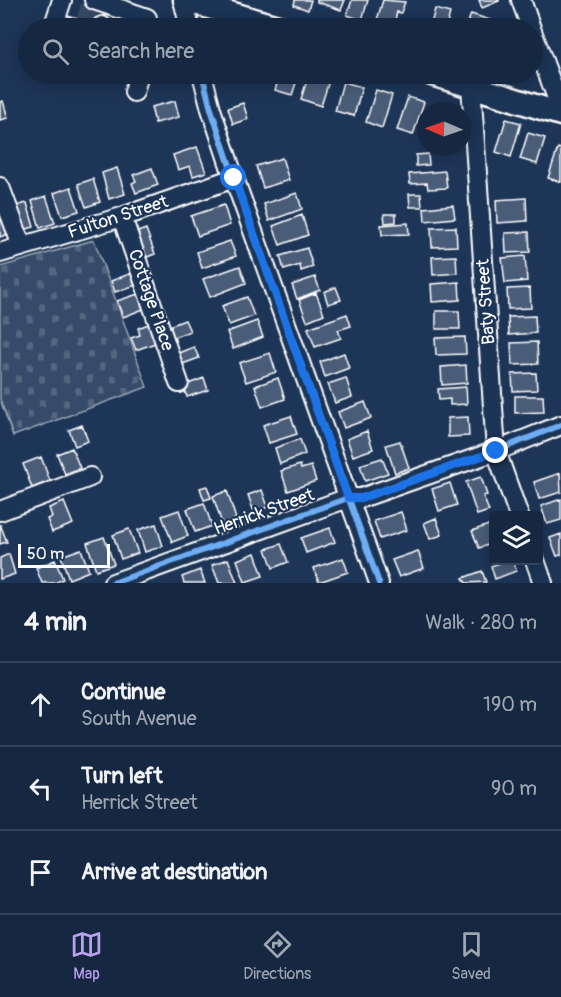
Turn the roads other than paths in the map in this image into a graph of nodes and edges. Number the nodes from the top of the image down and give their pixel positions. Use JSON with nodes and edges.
{"nodes":[{"id":1,"x":62,"y":0,"type":"edge"},
{"id":2,"x":184,"y":0,"type":"edge"},
{"id":3,"x":521,"y":0,"type":"edge"},
{"id":4,"x":98,"y":15,"type":"edge"},
{"id":5,"x":56,"y":18,"type":"edge"},
{"id":6,"x":147,"y":18,"type":"edge"},
{"id":7,"x":188,"y":18,"type":"edge"},
{"id":8,"x":246,"y":18,"type":"edge"},
{"id":9,"x":528,"y":18,"type":"edge"},
{"id":10,"x":543,"y":59,"type":"edge"},
{"id":11,"x":136,"y":84,"type":"edge"},
{"id":12,"x":205,"y":84,"type":"edge"},
{"id":13,"x":467,"y":84,"type":"edge"},
{"id":14,"x":471,"y":85,"type":"junction"},
{"id":15,"x":134,"y":92,"type":"dead end"},
{"id":16,"x":560,"y":103,"type":"edge"},
{"id":17,"x":234,"y":178,"type":"junction"},
{"id":18,"x":0,"y":187,"type":"edge"},
{"id":19,"x":122,"y":217,"type":"junction"},
{"id":20,"x":22,"y":246,"type":"junction"},
{"id":21,"x":0,"y":253,"type":"edge"},
{"id":22,"x":179,"y":383,"type":"dead end"},
{"id":23,"x":561,"y":425,"type":"edge"},
{"id":24,"x":496,"y":451,"type":"junction"},
{"id":25,"x":90,"y":477,"type":"dead end"},
{"id":26,"x":348,"y":498,"type":"junction"},
{"id":27,"x":0,"y":511,"type":"edge"},
{"id":28,"x":517,"y":511,"type":"edge"},
{"id":29,"x":536,"y":565,"type":"edge"},
{"id":30,"x":113,"y":583,"type":"edge"},
{"id":31,"x":378,"y":583,"type":"edge"},
{"id":32,"x":543,"y":583,"type":"edge"}],
"edges":[{"from":1,"to":5,"type":"street"},
{"from":2,"to":7,"type":"street"},
{"from":2,"to":8,"type":"main road"},
{"from":3,"to":9,"type":"street"},
{"from":4,"to":6,"type":"street"},
{"from":10,"to":16,"type":"street"},
{"from":11,"to":15,"type":"street"},
{"from":12,"to":17,"type":"street"},
{"from":13,"to":14,"type":"main road"},
{"from":14,"to":16,"type":"main road"},
{"from":14,"to":24,"type":"street","name":"Baty Street"},
{"from":17,"to":19,"type":"street","name":"Fulton Street"},
{"from":17,"to":26,"type":"street"},
{"from":18,"to":20,"type":"street"},
{"from":19,"to":20,"type":"street","name":"Fulton Street"},
{"from":19,"to":22,"type":"street","name":"Cottage Place"},
{"from":20,"to":21,"type":"street","name":"Fulton Street"},
{"from":23,"to":24,"type":"street","name":"Herrick Street"},
{"from":24,"to":26,"type":"street","name":"Herrick Street"},
{"from":24,"to":28,"type":"street","name":"Baty Street"},
{"from":25,"to":27,"type":"street"},
{"from":26,"to":30,"type":"street","name":"Herrick Street"},
{"from":26,"to":31,"type":"street"},
{"from":29,"to":32,"type":"street"}]}
